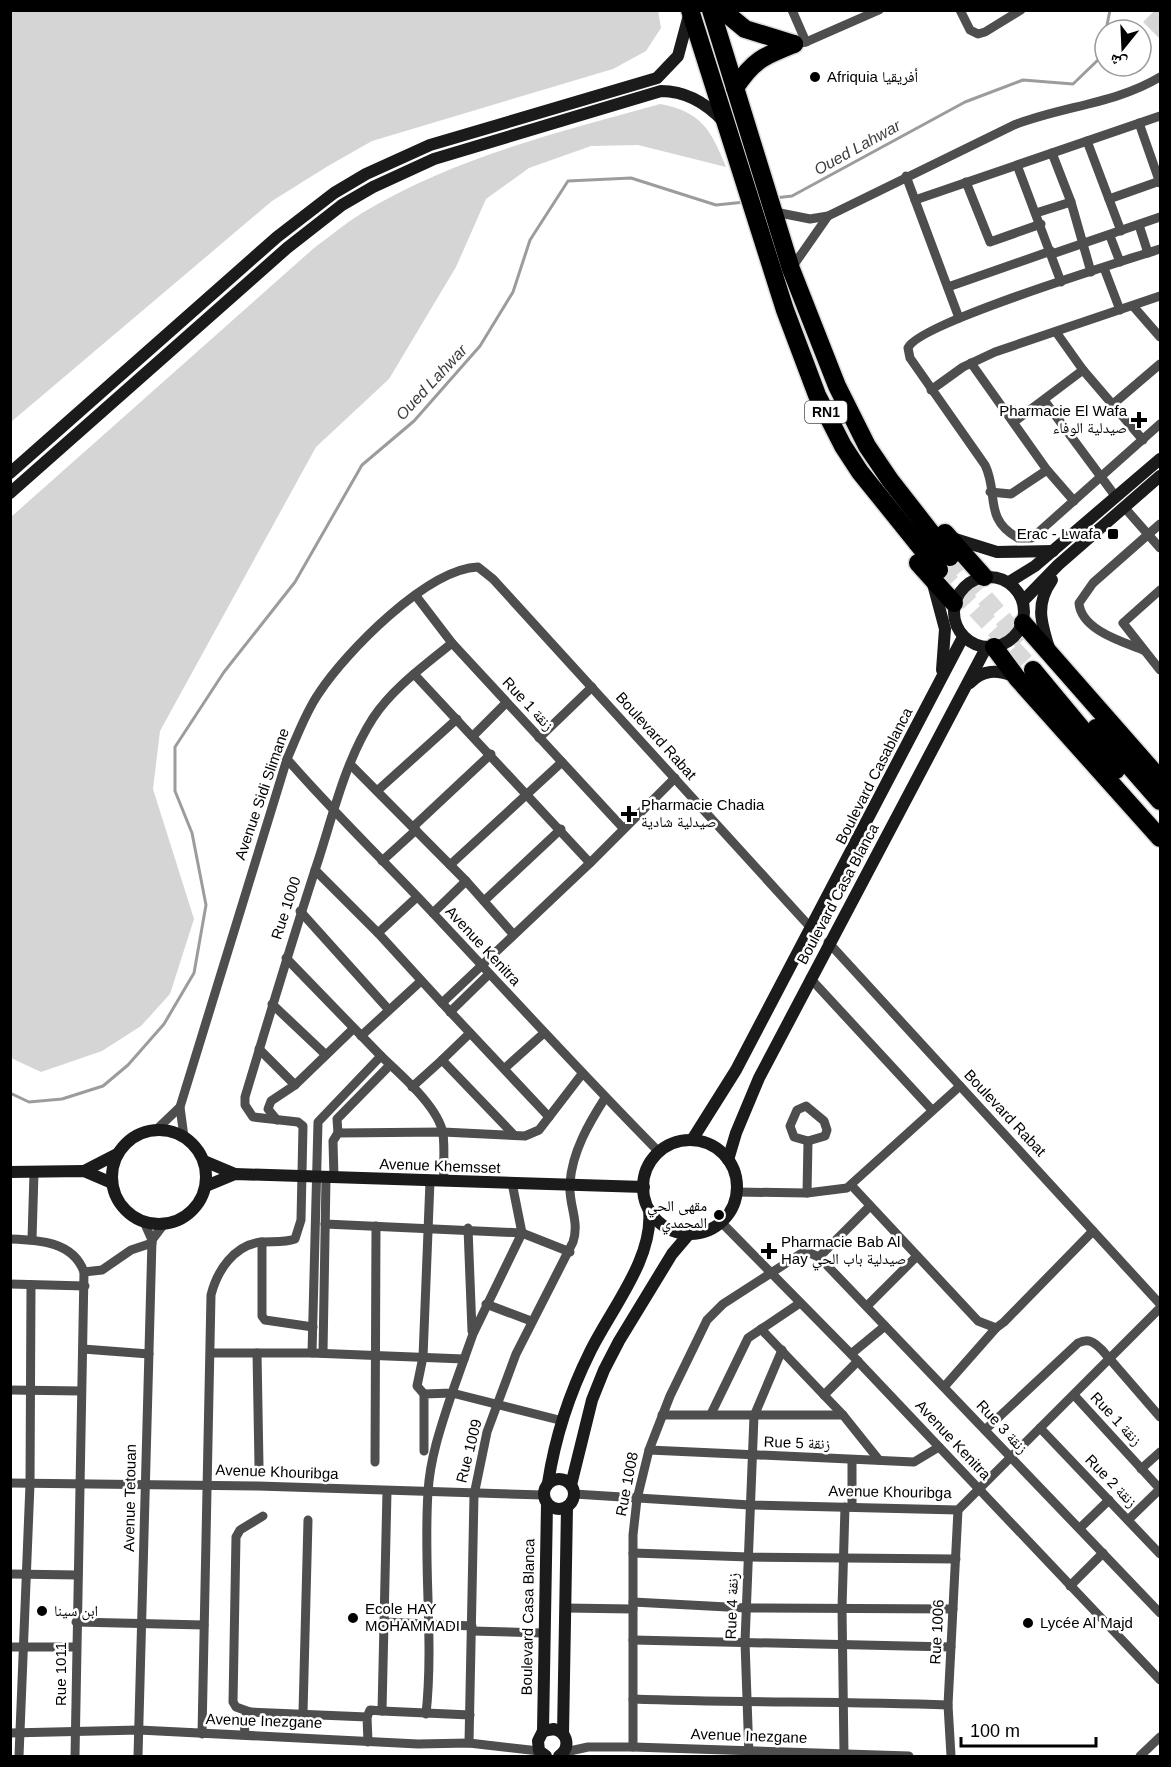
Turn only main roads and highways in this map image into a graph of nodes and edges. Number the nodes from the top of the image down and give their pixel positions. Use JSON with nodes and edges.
{"nodes":[{"id":1,"x":690,"y":10,"type":"edge"},
{"id":2,"x":711,"y":10,"type":"edge"},
{"id":3,"x":722,"y":10,"type":"edge"},
{"id":4,"x":735,"y":88,"type":"junction"},
{"id":5,"x":728,"y":126,"type":"junction"},
{"id":6,"x":791,"y":269,"type":"junction"},
{"id":7,"x":1161,"y":459,"type":"edge"},
{"id":8,"x":10,"y":473,"type":"edge"},
{"id":9,"x":1161,"y":476,"type":"edge"},
{"id":10,"x":10,"y":492,"type":"edge"},
{"id":11,"x":1120,"y":502,"type":"junction"},
{"id":12,"x":947,"y":536,"type":"junction"},
{"id":13,"x":1053,"y":551,"type":"junction"},
{"id":14,"x":1058,"y":565,"type":"junction"},
{"id":15,"x":940,"y":569,"type":"junction"},
{"id":16,"x":984,"y":577,"type":"junction"},
{"id":17,"x":1009,"y":582,"type":"junction"},
{"id":18,"x":1023,"y":601,"type":"junction"},
{"id":19,"x":954,"y":603,"type":"junction"},
{"id":20,"x":1023,"y":622,"type":"junction"},
{"id":21,"x":963,"y":637,"type":"junction"},
{"id":22,"x":990,"y":647,"type":"junction"},
{"id":23,"x":1035,"y":664,"type":"junction"},
{"id":24,"x":939,"y":681,"type":"junction"},
{"id":25,"x":967,"y":686,"type":"junction"},
{"id":26,"x":1161,"y":779,"type":"edge"},
{"id":27,"x":1161,"y":801,"type":"edge"},
{"id":28,"x":1161,"y":824,"type":"edge"},
{"id":29,"x":1161,"y":838,"type":"edge"},
{"id":30,"x":811,"y":928,"type":"joint"},
{"id":31,"x":692,"y":1140,"type":"junction"},
{"id":32,"x":118,"y":1153,"type":"junction"},
{"id":33,"x":728,"y":1160,"type":"junction"},
{"id":34,"x":204,"y":1161,"type":"junction"},
{"id":35,"x":84,"y":1171,"type":"junction"},
{"id":36,"x":10,"y":1172,"type":"edge"},
{"id":37,"x":235,"y":1174,"type":"junction"},
{"id":38,"x":112,"y":1183,"type":"junction"},
{"id":39,"x":206,"y":1186,"type":"junction"},
{"id":40,"x":644,"y":1187,"type":"junction"},
{"id":41,"x":650,"y":1210,"type":"junction"},
{"id":42,"x":689,"y":1234,"type":"junction"},
{"id":43,"x":548,"y":1483,"type":"junction"},
{"id":44,"x":572,"y":1489,"type":"junction"},
{"id":45,"x":545,"y":1500,"type":"junction"},
{"id":46,"x":567,"y":1507,"type":"junction"},
{"id":47,"x":541,"y":1734,"type":"junction"},
{"id":48,"x":563,"y":1749,"type":"edge"},
{"id":49,"x":542,"y":1754,"type":"edge"}],
"edges":[{"from":1,"to":5,"type":"highway"},
{"from":1,"to":8,"type":"main road"},
{"from":2,"to":4,"type":"highway","number":"RN1"},
{"from":3,"to":4,"type":"highway"},
{"from":4,"to":6,"type":"highway","number":"RN1"},
{"from":5,"to":10,"type":"main road"},
{"from":5,"to":15,"type":"highway"},
{"from":6,"to":12,"type":"highway"},
{"from":6,"to":15,"type":"highway","number":"RN1"},
{"from":7,"to":11,"type":"main road"},
{"from":9,"to":11,"type":"main road"},
{"from":11,"to":13,"type":"main road"},
{"from":11,"to":14,"type":"main road"},
{"from":12,"to":13,"type":"main road"},
{"from":12,"to":16,"type":"highway"},
{"from":13,"to":17,"type":"main road"},
{"from":14,"to":18,"type":"main road"},
{"from":14,"to":23,"type":"main road"},
{"from":15,"to":19,"type":"highway"},
{"from":15,"to":24,"type":"main road"},
{"from":16,"to":17,"type":"main road"},
{"from":16,"to":19,"type":"main road"},
{"from":17,"to":18,"type":"main road"},
{"from":18,"to":20,"type":"main road"},
{"from":19,"to":21,"type":"main road"},
{"from":20,"to":22,"type":"main road"},
{"from":20,"to":23,"type":"highway"},
{"from":21,"to":22,"type":"main road"},
{"from":21,"to":24,"type":"main road","name":"Boulevard Casablanca"},
{"from":22,"to":23,"type":"highway"},
{"from":22,"to":25,"type":"main road","name":"Boulevard Casa Blanca"},
{"from":23,"to":25,"type":"main road"},
{"from":23,"to":26,"type":"highway"},
{"from":23,"to":27,"type":"highway"},
{"from":23,"to":28,"type":"highway"},
{"from":23,"to":29,"type":"highway"},
{"from":24,"to":30,"type":"main road","name":"Boulevard Casablanca"},
{"from":25,"to":33,"type":"main road","name":"Boulevard Casa Blanca"},
{"from":30,"to":31,"type":"main road","name":"Boulevard Casa Blanca"},
{"from":31,"to":33,"type":"main road"},
{"from":31,"to":40,"type":"main road"},
{"from":32,"to":34,"type":"main road"},
{"from":32,"to":35,"type":"main road"},
{"from":32,"to":38,"type":"main road"},
{"from":33,"to":42,"type":"main road"},
{"from":34,"to":37,"type":"main road","name":"Avenue Khemsset"},
{"from":34,"to":39,"type":"main road"},
{"from":35,"to":36,"type":"main road"},
{"from":35,"to":38,"type":"main road"},
{"from":37,"to":39,"type":"main road","name":"Avenue Khemsset"},
{"from":37,"to":40,"type":"main road","name":"Avenue Khemsset"},
{"from":38,"to":39,"type":"main road"},
{"from":40,"to":41,"type":"main road"},
{"from":41,"to":42,"type":"main road"},
{"from":41,"to":43,"type":"main road"},
{"from":42,"to":44,"type":"main road"},
{"from":43,"to":44,"type":"main road"},
{"from":43,"to":45,"type":"main road"},
{"from":44,"to":46,"type":"main road"},
{"from":45,"to":46,"type":"main road"},
{"from":45,"to":47,"type":"main road","name":"Boulevard Casa Blanca"},
{"from":46,"to":48,"type":"main road"},
{"from":47,"to":48,"type":"main road"},
{"from":47,"to":49,"type":"main road","name":"Boulevard Casa Blanca"}]}
